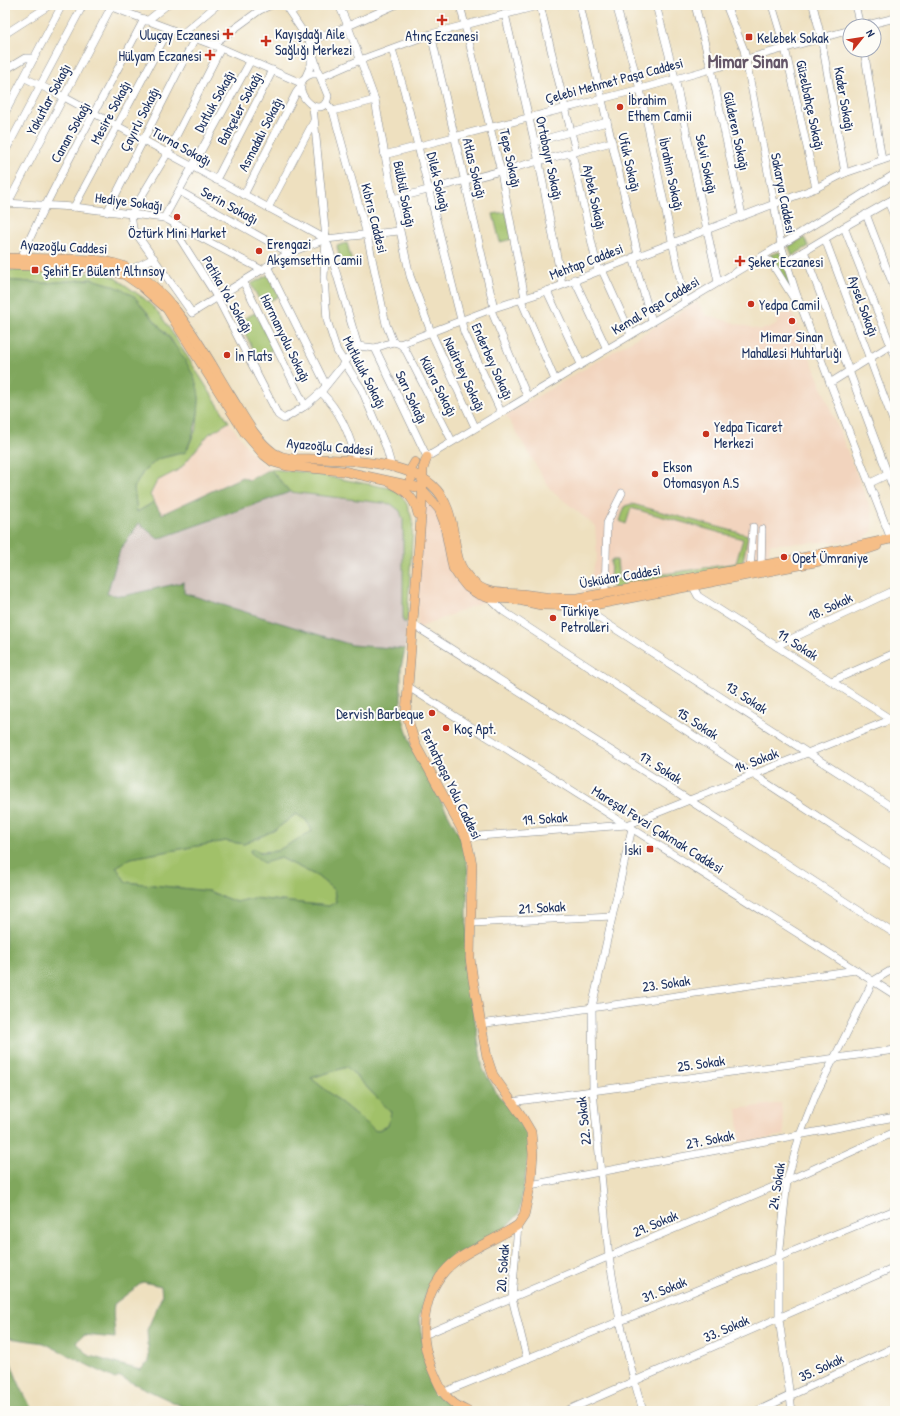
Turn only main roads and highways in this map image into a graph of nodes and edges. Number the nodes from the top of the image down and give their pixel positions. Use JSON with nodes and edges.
{"nodes":[{"id":1,"x":5,"y":258,"type":"edge"},
{"id":2,"x":5,"y":265,"type":"edge"},
{"id":3,"x":415,"y":462,"type":"junction"},
{"id":4,"x":394,"y":468,"type":"junction"},
{"id":5,"x":410,"y":473,"type":"junction"},
{"id":6,"x":422,"y":478,"type":"junction"},
{"id":7,"x":382,"y":479,"type":"junction"},
{"id":8,"x":417,"y":487,"type":"junction"},
{"id":9,"x":430,"y":496,"type":"junction"},
{"id":10,"x":419,"y":505,"type":"junction"},
{"id":11,"x":893,"y":539,"type":"edge"},
{"id":12,"x":750,"y":571,"type":"junction"},
{"id":13,"x":646,"y":591,"type":"junction"},
{"id":14,"x":468,"y":1411,"type":"edge"}],
"edges":[{"from":1,"to":4,"type":"main road","name":"Ayazoğlu Caddesi"},
{"from":2,"to":7,"type":"main road","name":"Ayazoğlu Caddesi"},
{"from":3,"to":4,"type":"main road"},
{"from":3,"to":5,"type":"main road"},
{"from":3,"to":6,"type":"main road"},
{"from":4,"to":5,"type":"main road","name":"Ayazoğlu Caddesi"},
{"from":5,"to":6,"type":"main road","name":"Üsküdar Caddesi"},
{"from":5,"to":8,"type":"main road"},
{"from":6,"to":8,"type":"main road"},
{"from":6,"to":13,"type":"main road","name":"Üsküdar Caddesi"},
{"from":7,"to":8,"type":"main road","name":"Ayazoğlu Caddesi"},
{"from":7,"to":10,"type":"main road"},
{"from":8,"to":9,"type":"main road","name":"Üsküdar Caddesi"},
{"from":8,"to":10,"type":"main road","name":"Ferhatpaşa Yolu Caddesi"},
{"from":9,"to":10,"type":"main road"},
{"from":9,"to":13,"type":"main road","name":"Üsküdar Caddesi"},
{"from":10,"to":14,"type":"main road","name":"Ferhatpaşa Yolu Caddesi"},
{"from":11,"to":12,"type":"main road","name":"Üsküdar Caddesi"},
{"from":12,"to":13,"type":"main road","name":"Üsküdar Caddesi"},
{"from":12,"to":13,"type":"main road","name":"Üsküdar Caddesi"}]}
